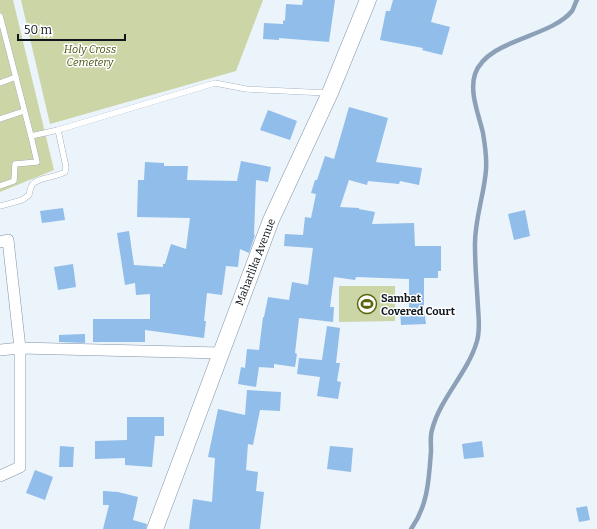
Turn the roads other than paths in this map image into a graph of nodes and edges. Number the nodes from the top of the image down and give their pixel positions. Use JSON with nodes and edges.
{"nodes":[{"id":1,"x":368,"y":0,"type":"edge"},
{"id":2,"x":0,"y":16,"type":"edge"},
{"id":3,"x":16,"y":77,"type":"junction"},
{"id":4,"x":0,"y":83,"type":"edge"},
{"id":5,"x":330,"y":93,"type":"junction"},
{"id":6,"x":24,"y":111,"type":"junction"},
{"id":7,"x":0,"y":119,"type":"edge"},
{"id":8,"x":58,"y":130,"type":"junction"},
{"id":9,"x":31,"y":136,"type":"junction"},
{"id":10,"x":0,"y":186,"type":"edge"},
{"id":11,"x":0,"y":206,"type":"edge"},
{"id":12,"x":0,"y":242,"type":"edge"},
{"id":13,"x":20,"y":348,"type":"junction"},
{"id":14,"x":0,"y":350,"type":"edge"},
{"id":15,"x":220,"y":352,"type":"junction"},
{"id":16,"x":0,"y":476,"type":"edge"},
{"id":17,"x":155,"y":529,"type":"edge"}],
"edges":[{"from":1,"to":5,"type":"main road","name":"Maharlika Avenue"},
{"from":2,"to":3,"type":"lane"},
{"from":3,"to":4,"type":"lane"},
{"from":3,"to":6,"type":"lane"},
{"from":5,"to":8,"type":"lane"},
{"from":5,"to":15,"type":"main road","name":"Maharlika Avenue"},
{"from":6,"to":7,"type":"lane"},
{"from":6,"to":9,"type":"lane"},
{"from":8,"to":9,"type":"lane"},
{"from":8,"to":11,"type":"lane"},
{"from":9,"to":10,"type":"lane"},
{"from":12,"to":13,"type":"street"},
{"from":13,"to":14,"type":"street"},
{"from":13,"to":15,"type":"street"},
{"from":13,"to":16,"type":"street"},
{"from":15,"to":17,"type":"main road","name":"Maharlika Avenue"}]}
